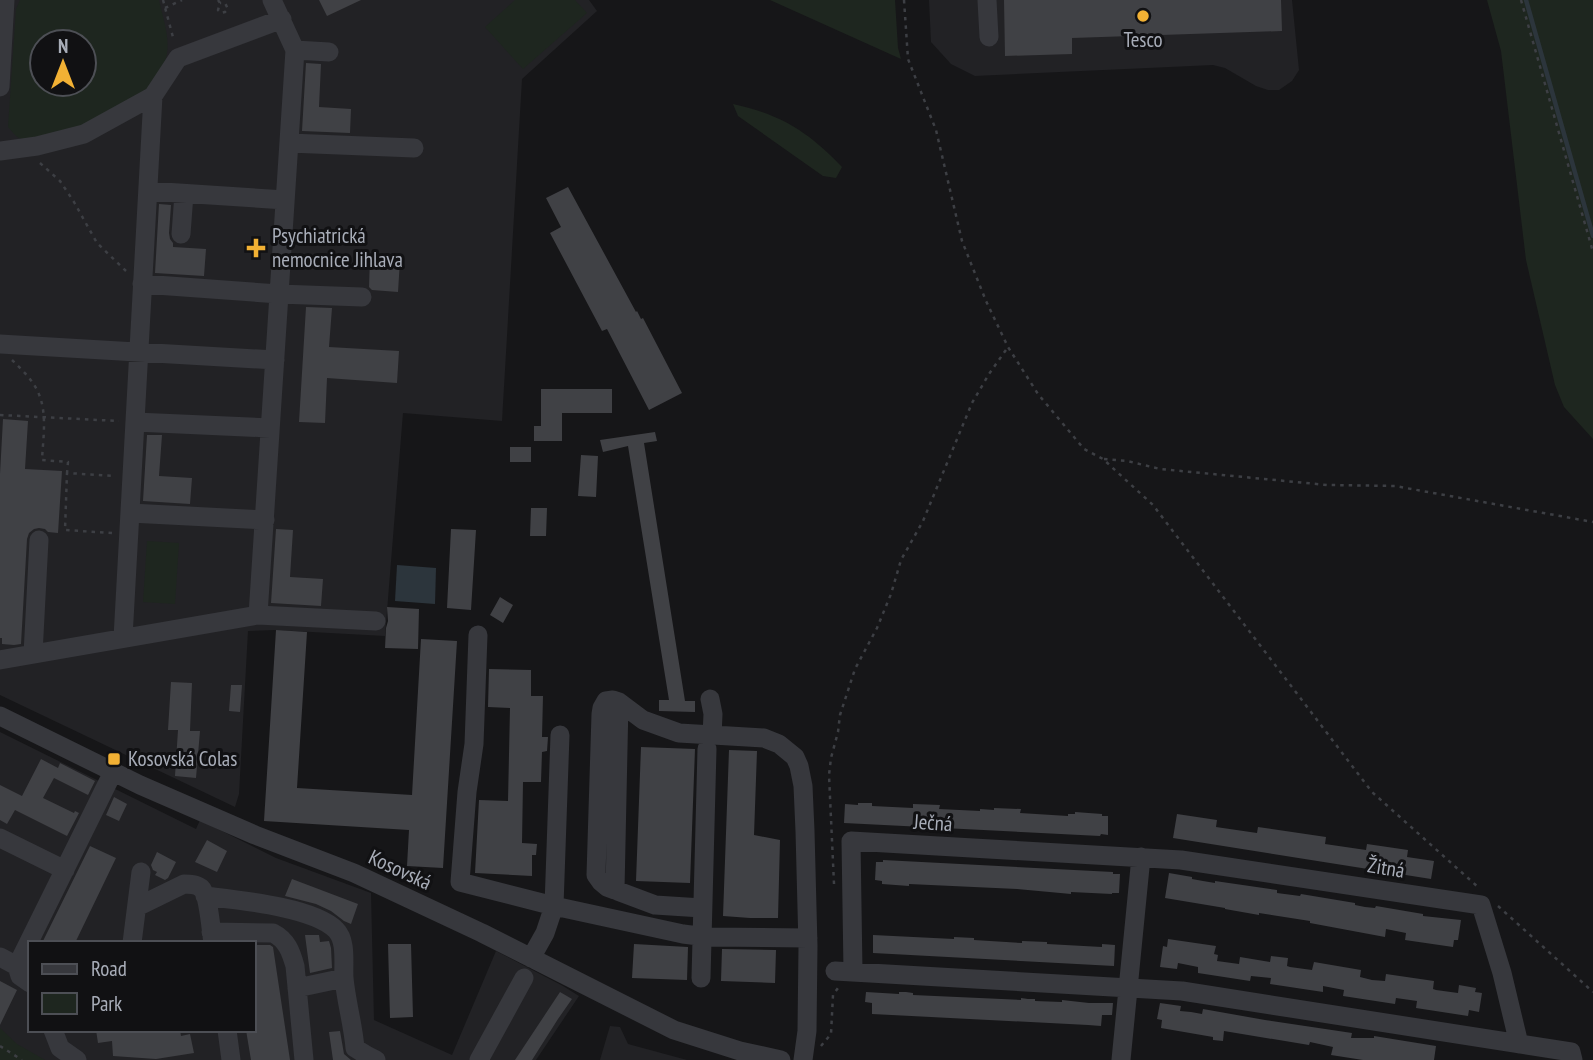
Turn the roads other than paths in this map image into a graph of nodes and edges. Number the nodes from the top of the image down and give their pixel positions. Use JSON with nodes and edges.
{"nodes":[{"id":1,"x":5,"y":0,"type":"edge"},
{"id":2,"x":272,"y":0,"type":"edge"},
{"id":3,"x":987,"y":0,"type":"edge"},
{"id":4,"x":282,"y":19,"type":"junction"},
{"id":5,"x":989,"y":37,"type":"dead end"},
{"id":6,"x":295,"y":50,"type":"junction"},
{"id":7,"x":329,"y":52,"type":"dead end"},
{"id":8,"x":0,"y":87,"type":"edge"},
{"id":9,"x":153,"y":96,"type":"junction"},
{"id":10,"x":289,"y":143,"type":"junction"},
{"id":11,"x":414,"y":148,"type":"dead end"},
{"id":12,"x":0,"y":151,"type":"edge"},
{"id":13,"x":148,"y":191,"type":"junction"},
{"id":14,"x":184,"y":194,"type":"junction"},
{"id":15,"x":285,"y":200,"type":"junction"},
{"id":16,"x":181,"y":234,"type":"dead end"},
{"id":17,"x":142,"y":284,"type":"junction"},
{"id":18,"x":279,"y":293,"type":"junction"},
{"id":19,"x":362,"y":297,"type":"dead end"},
{"id":20,"x":4,"y":350,"type":"edge"},
{"id":21,"x":139,"y":352,"type":"junction"},
{"id":22,"x":275,"y":360,"type":"junction"},
{"id":23,"x":135,"y":422,"type":"junction"},
{"id":24,"x":271,"y":428,"type":"junction"},
{"id":25,"x":130,"y":513,"type":"junction"},
{"id":26,"x":265,"y":520,"type":"junction"},
{"id":27,"x":38,"y":540,"type":"dead end"},
{"id":28,"x":258,"y":615,"type":"junction"},
{"id":29,"x":376,"y":621,"type":"dead end"},
{"id":30,"x":478,"y":635,"type":"dead end"},
{"id":31,"x":123,"y":638,"type":"junction"},
{"id":32,"x":33,"y":654,"type":"junction"},
{"id":33,"x":0,"y":660,"type":"edge"},
{"id":34,"x":710,"y":699,"type":"dead end"},
{"id":35,"x":0,"y":716,"type":"edge"},
{"id":36,"x":560,"y":735,"type":"dead end"},
{"id":37,"x":709,"y":742,"type":"junction"},
{"id":38,"x":113,"y":772,"type":"junction"},
{"id":39,"x":0,"y":838,"type":"edge"},
{"id":40,"x":1142,"y":857,"type":"junction"},
{"id":41,"x":65,"y":870,"type":"junction"},
{"id":42,"x":141,"y":872,"type":"dead end"},
{"id":43,"x":205,"y":896,"type":"junction"},
{"id":44,"x":554,"y":906,"type":"junction"},
{"id":45,"x":136,"y":907,"type":"junction"},
{"id":46,"x":702,"y":908,"type":"junction"},
{"id":47,"x":701,"y":936,"type":"junction"},
{"id":48,"x":212,"y":937,"type":"edge"},
{"id":49,"x":808,"y":938,"type":"junction"},
{"id":50,"x":132,"y":941,"type":"edge"},
{"id":51,"x":531,"y":958,"type":"junction"},
{"id":52,"x":9,"y":961,"type":"edge"},
{"id":53,"x":344,"y":978,"type":"junction"},
{"id":54,"x":524,"y":978,"type":"dead end"},
{"id":55,"x":701,"y":978,"type":"dead end"},
{"id":56,"x":28,"y":982,"type":"edge"},
{"id":57,"x":297,"y":988,"type":"junction"},
{"id":58,"x":1129,"y":989,"type":"junction"},
{"id":59,"x":54,"y":1032,"type":"edge"},
{"id":60,"x":227,"y":1032,"type":"edge"},
{"id":61,"x":1520,"y":1044,"type":"junction"},
{"id":62,"x":812,"y":1056,"type":"edge"},
{"id":63,"x":1572,"y":1056,"type":"edge"},
{"id":64,"x":77,"y":1060,"type":"edge"},
{"id":65,"x":231,"y":1060,"type":"edge"},
{"id":66,"x":304,"y":1060,"type":"edge"},
{"id":67,"x":376,"y":1060,"type":"edge"},
{"id":68,"x":479,"y":1060,"type":"edge"},
{"id":69,"x":780,"y":1060,"type":"edge"},
{"id":70,"x":1121,"y":1060,"type":"edge"}],
"edges":[{"from":1,"to":8,"type":"street"},
{"from":2,"to":4,"type":"street"},
{"from":3,"to":5,"type":"street"},
{"from":4,"to":6,"type":"street"},
{"from":4,"to":9,"type":"street"},
{"from":6,"to":7,"type":"street"},
{"from":6,"to":10,"type":"street"},
{"from":9,"to":12,"type":"street"},
{"from":9,"to":13,"type":"street"},
{"from":10,"to":11,"type":"street"},
{"from":10,"to":15,"type":"street"},
{"from":13,"to":14,"type":"street"},
{"from":13,"to":17,"type":"street"},
{"from":14,"to":15,"type":"street"},
{"from":14,"to":16,"type":"street"},
{"from":15,"to":18,"type":"street"},
{"from":17,"to":18,"type":"street"},
{"from":17,"to":21,"type":"street"},
{"from":18,"to":19,"type":"street"},
{"from":18,"to":22,"type":"street"},
{"from":20,"to":21,"type":"street"},
{"from":21,"to":22,"type":"street"},
{"from":21,"to":23,"type":"street"},
{"from":22,"to":24,"type":"street"},
{"from":23,"to":24,"type":"street"},
{"from":23,"to":25,"type":"street"},
{"from":24,"to":26,"type":"street"},
{"from":25,"to":26,"type":"street"},
{"from":25,"to":31,"type":"street"},
{"from":26,"to":28,"type":"street"},
{"from":27,"to":32,"type":"street"},
{"from":28,"to":29,"type":"street"},
{"from":28,"to":31,"type":"street"},
{"from":30,"to":44,"type":"street"},
{"from":31,"to":32,"type":"street"},
{"from":32,"to":33,"type":"street"},
{"from":34,"to":37,"type":"street"},
{"from":35,"to":38,"type":"street","name":"Kosovská"},
{"from":36,"to":44,"type":"street"},
{"from":37,"to":46,"type":"street"},
{"from":37,"to":46,"type":"street"},
{"from":37,"to":49,"type":"street"},
{"from":38,"to":41,"type":"street"},
{"from":38,"to":51,"type":"street","name":"Kosovská"},
{"from":39,"to":41,"type":"street"},
{"from":40,"to":58,"type":"street"},
{"from":40,"to":58,"type":"street","name":"Ječná"},
{"from":40,"to":61,"type":"street","name":"Žitná"},
{"from":41,"to":52,"type":"street"},
{"from":42,"to":45,"type":"street"},
{"from":43,"to":45,"type":"street"},
{"from":43,"to":48,"type":"street"},
{"from":43,"to":53,"type":"street"},
{"from":44,"to":47,"type":"street"},
{"from":44,"to":51,"type":"street"},
{"from":45,"to":50,"type":"street"},
{"from":46,"to":47,"type":"street"},
{"from":47,"to":49,"type":"street"},
{"from":47,"to":55,"type":"street"},
{"from":48,"to":57,"type":"street"},
{"from":49,"to":62,"type":"street"},
{"from":51,"to":69,"type":"street","name":"Kosovská"},
{"from":52,"to":56,"type":"street"},
{"from":53,"to":57,"type":"street"},
{"from":53,"to":67,"type":"street"},
{"from":54,"to":68,"type":"street"},
{"from":57,"to":66,"type":"street"},
{"from":58,"to":61,"type":"street"},
{"from":58,"to":70,"type":"street"},
{"from":59,"to":64,"type":"street"},
{"from":60,"to":65,"type":"street"},
{"from":61,"to":63,"type":"street"}]}
